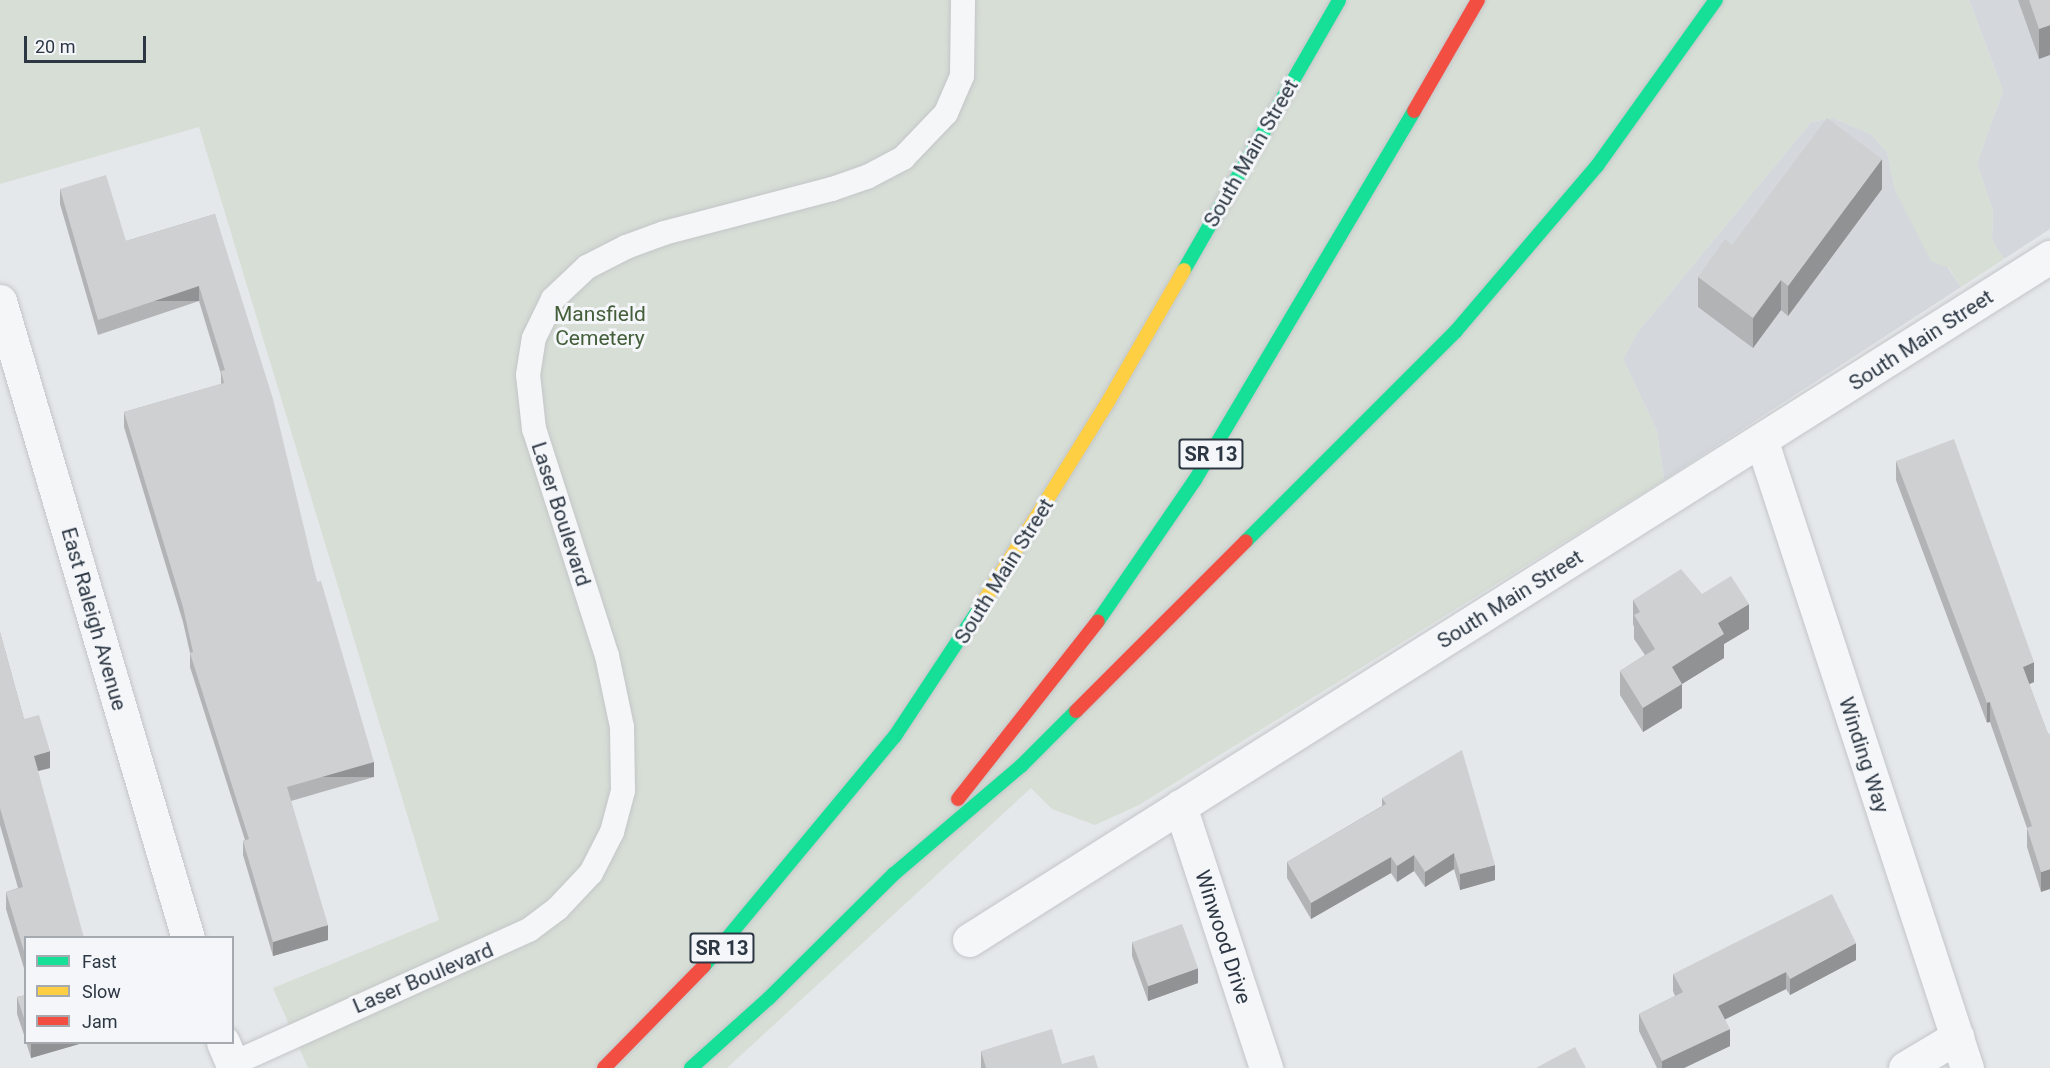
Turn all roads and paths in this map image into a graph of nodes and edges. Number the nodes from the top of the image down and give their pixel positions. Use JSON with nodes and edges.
{"nodes":[{"id":1,"x":963,"y":0,"type":"edge"},
{"id":2,"x":1339,"y":0,"type":"edge"},
{"id":3,"x":1478,"y":0,"type":"edge"},
{"id":4,"x":1716,"y":0,"type":"edge"},
{"id":5,"x":2050,"y":257,"type":"edge"},
{"id":6,"x":0,"y":301,"type":"edge"},
{"id":7,"x":1762,"y":442,"type":"junction"},
{"id":8,"x":1180,"y":806,"type":"junction"},
{"id":9,"x":894,"y":874,"type":"junction"},
{"id":10,"x":187,"y":936,"type":"edge"},
{"id":11,"x":969,"y":940,"type":"dead end"},
{"id":12,"x":1957,"y":1037,"type":"junction"},
{"id":13,"x":230,"y":1058,"type":"edge"},
{"id":14,"x":605,"y":1068,"type":"edge"},
{"id":15,"x":690,"y":1068,"type":"edge"},
{"id":16,"x":1266,"y":1068,"type":"edge"},
{"id":17,"x":1905,"y":1068,"type":"edge"},
{"id":18,"x":1967,"y":1068,"type":"edge"}],
"edges":[{"from":1,"to":13,"type":"lane","name":"Laser Boulevard"},
{"from":2,"to":14,"type":"highway","name":"South Main Street","number":"SR 13"},
{"from":3,"to":9,"type":"highway","number":"SR 13"},
{"from":4,"to":9,"type":"highway"},
{"from":5,"to":7,"type":"street","name":"South Main Street"},
{"from":6,"to":10,"type":"street","name":"East Raleigh Avenue"},
{"from":7,"to":8,"type":"street","name":"South Main Street"},
{"from":7,"to":12,"type":"street","name":"Winding Way"},
{"from":8,"to":11,"type":"street","name":"South Main Street"},
{"from":8,"to":16,"type":"street","name":"Winwood Drive"},
{"from":9,"to":15,"type":"highway","number":"SR 13"},
{"from":12,"to":17,"type":"street"},
{"from":12,"to":18,"type":"street","name":"Winding Way"}]}
